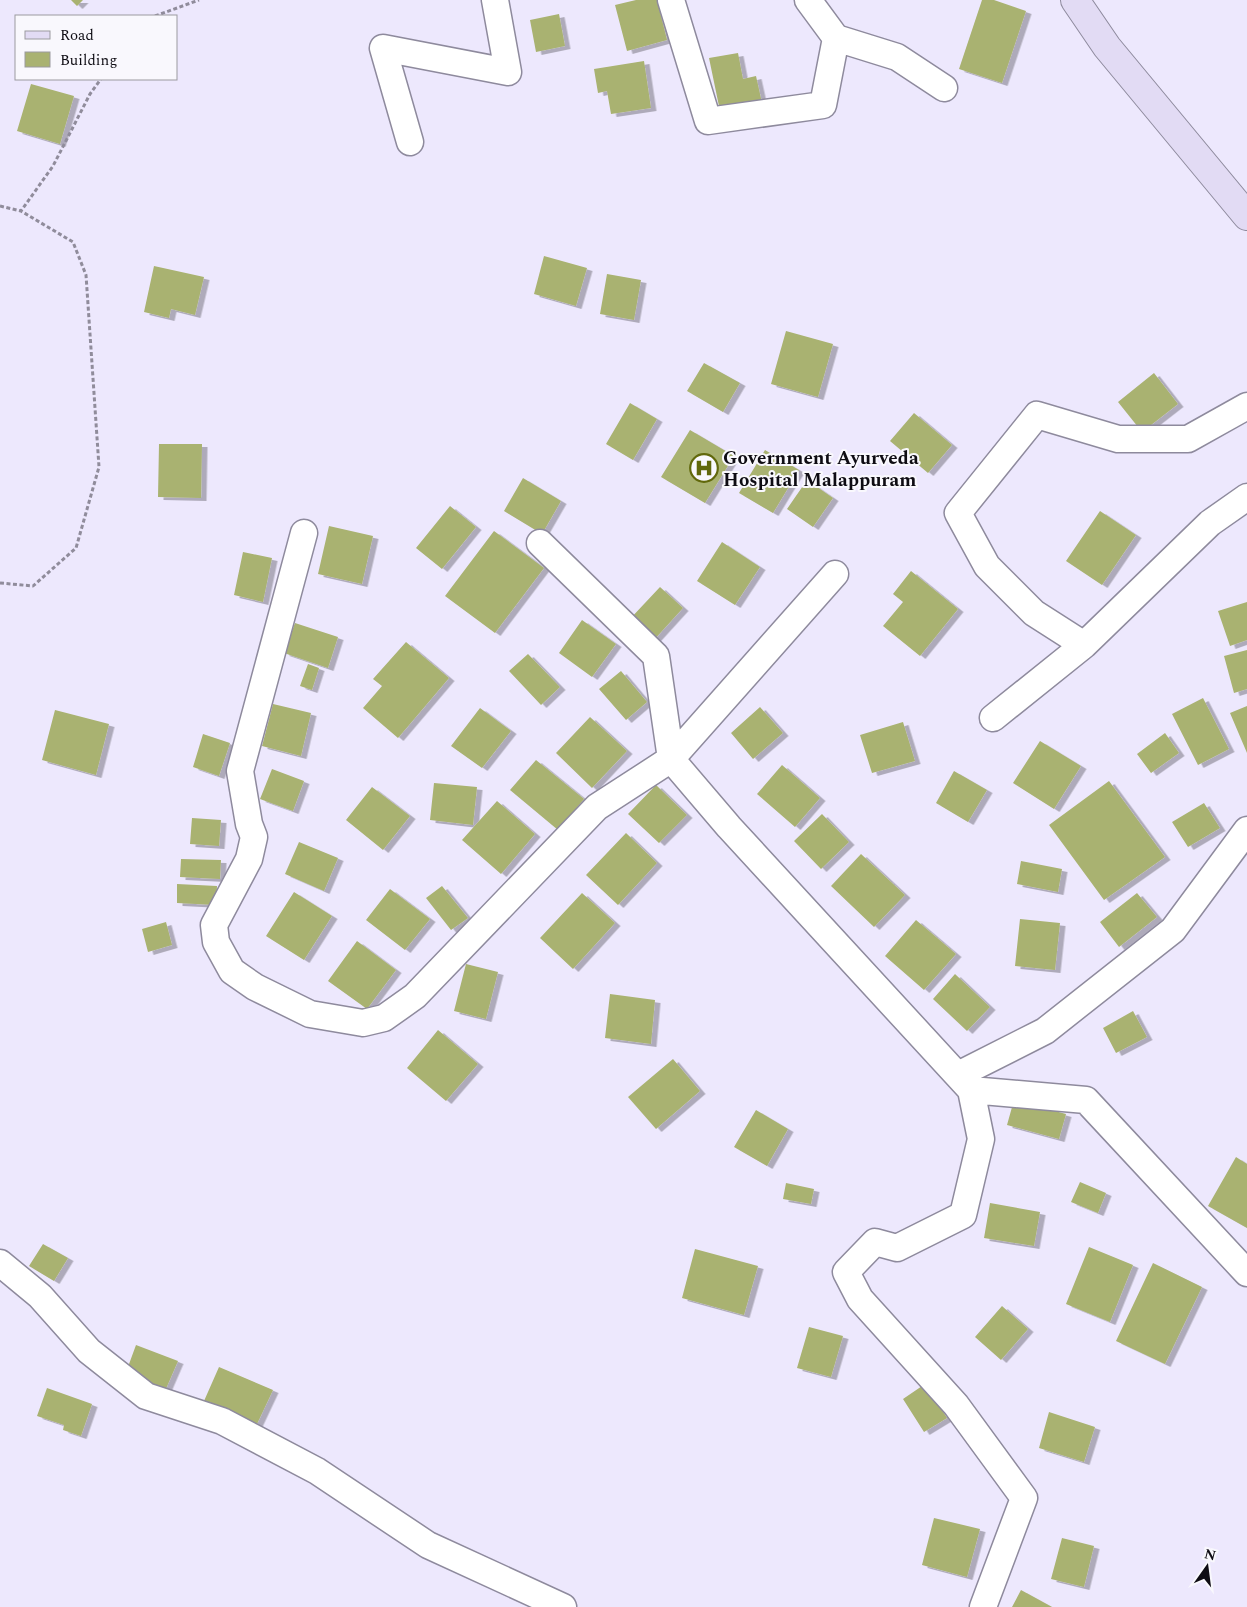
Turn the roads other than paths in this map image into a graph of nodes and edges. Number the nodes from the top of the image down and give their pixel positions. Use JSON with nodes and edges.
{"nodes":[{"id":1,"x":495,"y":0,"type":"edge"},
{"id":2,"x":671,"y":0,"type":"edge"},
{"id":3,"x":808,"y":0,"type":"edge"},
{"id":4,"x":1075,"y":0,"type":"edge"},
{"id":5,"x":836,"y":38,"type":"junction"},
{"id":6,"x":944,"y":88,"type":"dead end"},
{"id":7,"x":410,"y":142,"type":"dead end"},
{"id":8,"x":1243,"y":203,"type":"edge"},
{"id":9,"x":1247,"y":406,"type":"edge"},
{"id":10,"x":1247,"y":498,"type":"edge"},
{"id":11,"x":304,"y":533,"type":"dead end"},
{"id":12,"x":540,"y":543,"type":"dead end"},
{"id":13,"x":836,"y":574,"type":"dead end"},
{"id":14,"x":1084,"y":645,"type":"junction"},
{"id":15,"x":993,"y":718,"type":"dead end"},
{"id":16,"x":670,"y":759,"type":"junction"},
{"id":17,"x":1247,"y":830,"type":"edge"},
{"id":18,"x":965,"y":1082,"type":"junction"},
{"id":19,"x":0,"y":1263,"type":"edge"},
{"id":20,"x":1247,"y":1273,"type":"edge"},
{"id":21,"x":563,"y":1607,"type":"edge"},
{"id":22,"x":983,"y":1607,"type":"edge"}],
"edges":[{"from":1,"to":7,"type":"street"},
{"from":2,"to":5,"type":"street"},
{"from":3,"to":5,"type":"street"},
{"from":4,"to":8,"type":"street"},
{"from":5,"to":6,"type":"street"},
{"from":9,"to":14,"type":"street"},
{"from":10,"to":14,"type":"street"},
{"from":11,"to":16,"type":"street"},
{"from":12,"to":16,"type":"street"},
{"from":13,"to":16,"type":"street"},
{"from":14,"to":15,"type":"street"},
{"from":16,"to":18,"type":"street"},
{"from":17,"to":18,"type":"street"},
{"from":18,"to":20,"type":"street"},
{"from":18,"to":22,"type":"street"},
{"from":19,"to":21,"type":"street"}]}
